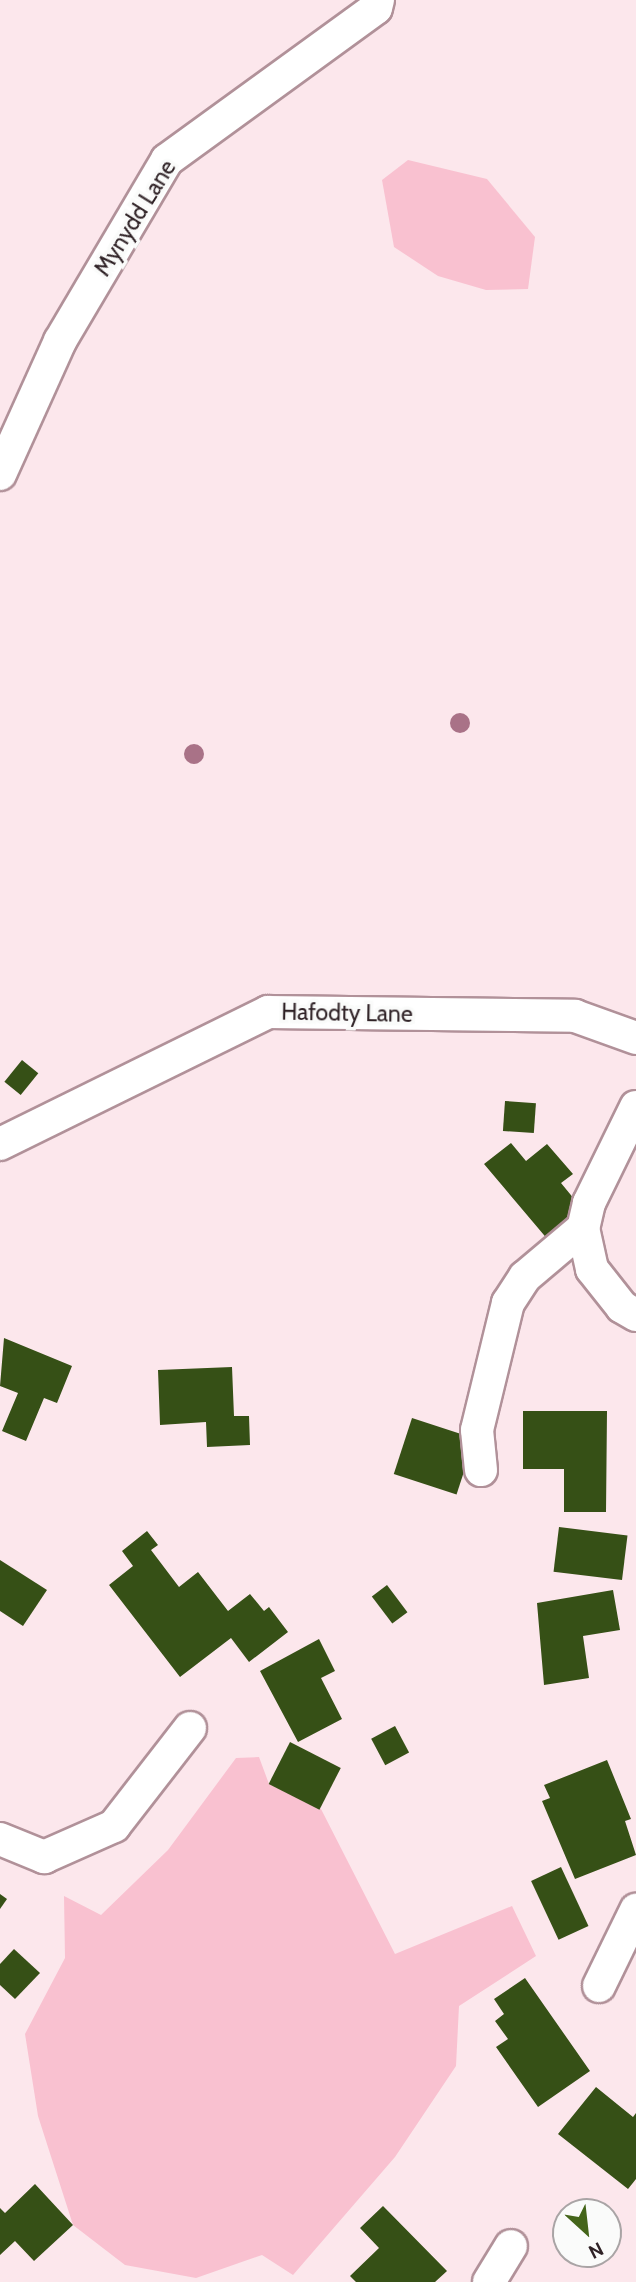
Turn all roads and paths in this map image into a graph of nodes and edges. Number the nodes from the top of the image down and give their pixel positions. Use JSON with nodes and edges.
{"nodes":[{"id":1,"x":378,"y":0,"type":"edge"},
{"id":2,"x":0,"y":474,"type":"edge"},
{"id":3,"x":636,"y":1038,"type":"edge"},
{"id":4,"x":636,"y":1107,"type":"edge"},
{"id":5,"x":0,"y":1144,"type":"edge"},
{"id":6,"x":583,"y":1228,"type":"junction"},
{"id":7,"x":636,"y":1315,"type":"edge"},
{"id":8,"x":481,"y":1470,"type":"dead end"},
{"id":9,"x":190,"y":1728,"type":"dead end"},
{"id":10,"x":0,"y":1839,"type":"edge"},
{"id":11,"x":636,"y":1910,"type":"edge"},
{"id":12,"x":599,"y":1986,"type":"dead end"},
{"id":13,"x":511,"y":2246,"type":"dead end"},
{"id":14,"x":488,"y":2282,"type":"edge"}],
"edges":[{"from":1,"to":2,"type":"street","name":"Mynydd Lane"},
{"from":3,"to":5,"type":"street","name":"Hafodty Lane"},
{"from":4,"to":6,"type":"street"},
{"from":6,"to":7,"type":"street"},
{"from":6,"to":8,"type":"street"},
{"from":9,"to":10,"type":"street"},
{"from":11,"to":12,"type":"street"},
{"from":13,"to":14,"type":"street"}]}
